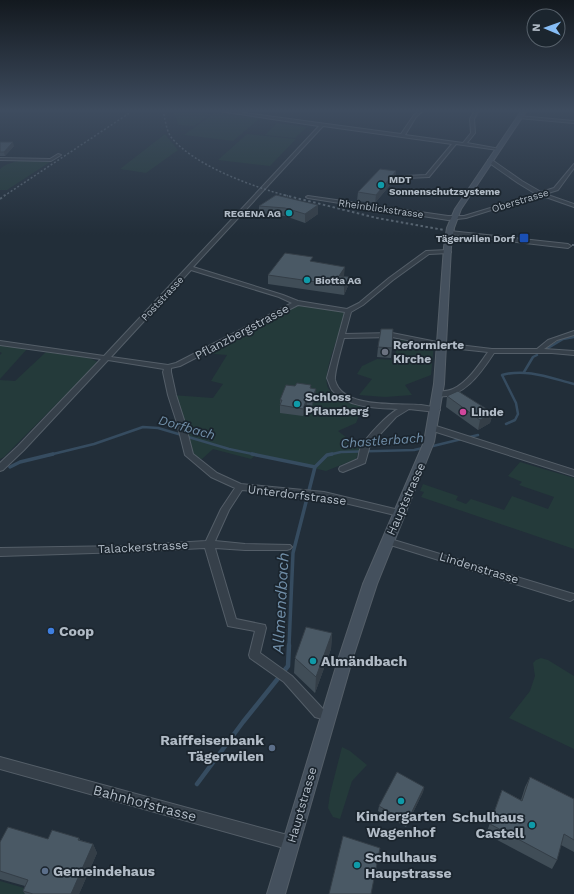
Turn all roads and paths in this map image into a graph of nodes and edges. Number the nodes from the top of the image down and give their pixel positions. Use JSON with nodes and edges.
{"nodes":[{"id":1,"x":297,"y":152,"type":"edge"},
{"id":2,"x":447,"y":152,"type":"edge"},
{"id":3,"x":496,"y":152,"type":"edge"},
{"id":4,"x":59,"y":155,"type":"dead end"},
{"id":5,"x":0,"y":159,"type":"edge"},
{"id":6,"x":490,"y":161,"type":"junction"},
{"id":7,"x":574,"y":165,"type":"edge"},
{"id":8,"x":407,"y":177,"type":"dead end"},
{"id":9,"x":540,"y":195,"type":"junction"},
{"id":10,"x":308,"y":197,"type":"dead end"},
{"id":11,"x":574,"y":206,"type":"edge"},
{"id":12,"x":454,"y":218,"type":"junction"},
{"id":13,"x":450,"y":233,"type":"junction"},
{"id":14,"x":568,"y":246,"type":"dead end"},
{"id":15,"x":448,"y":252,"type":"junction"},
{"id":16,"x":190,"y":268,"type":"junction"},
{"id":17,"x":297,"y":303,"type":"junction"},
{"id":18,"x":348,"y":311,"type":"junction"},
{"id":19,"x":574,"y":333,"type":"edge"},
{"id":20,"x":341,"y":336,"type":"junction"},
{"id":21,"x":0,"y":343,"type":"edge"},
{"id":22,"x":442,"y":345,"type":"junction"},
{"id":23,"x":492,"y":351,"type":"junction"},
{"id":24,"x":539,"y":351,"type":"junction"},
{"id":25,"x":574,"y":352,"type":"edge"},
{"id":26,"x":106,"y":358,"type":"junction"},
{"id":27,"x":168,"y":367,"type":"junction"},
{"id":28,"x":437,"y":394,"type":"junction"},
{"id":29,"x":407,"y":407,"type":"junction"},
{"id":30,"x":436,"y":410,"type":"junction"},
{"id":31,"x":433,"y":428,"type":"junction"},
{"id":32,"x":0,"y":468,"type":"edge"},
{"id":33,"x":343,"y":469,"type":"dead end"},
{"id":34,"x":574,"y":473,"type":"edge"},
{"id":35,"x":240,"y":487,"type":"junction"},
{"id":36,"x":399,"y":513,"type":"junction"},
{"id":37,"x":388,"y":541,"type":"junction"},
{"id":38,"x":209,"y":544,"type":"junction"},
{"id":39,"x":287,"y":547,"type":"dead end"},
{"id":40,"x":0,"y":552,"type":"edge"},
{"id":41,"x":570,"y":597,"type":"dead end"},
{"id":42,"x":329,"y":716,"type":"junction"},
{"id":43,"x":0,"y":763,"type":"edge"},
{"id":44,"x":291,"y":843,"type":"junction"},
{"id":45,"x":276,"y":894,"type":"edge"}],
"edges":[{"from":1,"to":16,"type":"street","name":"Poststrasse"},
{"from":2,"to":8,"type":"street"},
{"from":3,"to":6,"type":"street","name":"Hauptstrasse"},
{"from":4,"to":5,"type":"street"},
{"from":6,"to":9,"type":"street"},
{"from":6,"to":12,"type":"street","name":"Hauptstrasse"},
{"from":7,"to":9,"type":"street","name":"Oberstrasse"},
{"from":9,"to":11,"type":"street"},
{"from":9,"to":12,"type":"street","name":"Oberstrasse"},
{"from":10,"to":12,"type":"street","name":"Rheinblickstrasse"},
{"from":12,"to":13,"type":"street","name":"Hauptstrasse"},
{"from":13,"to":14,"type":"street"},
{"from":13,"to":15,"type":"street","name":"Hauptstrasse"},
{"from":15,"to":18,"type":"street"},
{"from":15,"to":22,"type":"street","name":"Hauptstrasse"},
{"from":16,"to":17,"type":"street"},
{"from":16,"to":26,"type":"street","name":"Poststrasse"},
{"from":17,"to":18,"type":"street","name":"Pflanzbergstrasse"},
{"from":17,"to":27,"type":"street","name":"Pflanzbergstrasse"},
{"from":18,"to":20,"type":"street"},
{"from":19,"to":24,"type":"street"},
{"from":20,"to":22,"type":"street"},
{"from":20,"to":29,"type":"street"},
{"from":21,"to":26,"type":"street"},
{"from":22,"to":23,"type":"street"},
{"from":22,"to":28,"type":"street","name":"Hauptstrasse"},
{"from":23,"to":24,"type":"street"},
{"from":23,"to":28,"type":"street"},
{"from":24,"to":25,"type":"street"},
{"from":26,"to":27,"type":"street"},
{"from":26,"to":32,"type":"street","name":"Poststrasse"},
{"from":27,"to":35,"type":"street","name":"Unterdorfstrasse"},
{"from":28,"to":30,"type":"street","name":"Hauptstrasse"},
{"from":29,"to":30,"type":"street"},
{"from":29,"to":33,"type":"street"},
{"from":30,"to":31,"type":"street","name":"Hauptstrasse"},
{"from":31,"to":34,"type":"street"},
{"from":31,"to":36,"type":"street","name":"Hauptstrasse"},
{"from":35,"to":36,"type":"street","name":"Unterdorfstrasse"},
{"from":35,"to":38,"type":"street"},
{"from":36,"to":37,"type":"street","name":"Hauptstrasse"},
{"from":37,"to":41,"type":"street","name":"Lindenstrasse"},
{"from":37,"to":42,"type":"street","name":"Hauptstrasse"},
{"from":38,"to":39,"type":"street","name":"Talackerstrasse"},
{"from":38,"to":40,"type":"street","name":"Talackerstrasse"},
{"from":38,"to":42,"type":"street"},
{"from":42,"to":44,"type":"street","name":"Hauptstrasse"},
{"from":43,"to":44,"type":"street","name":"Bahnhofstrasse"},
{"from":44,"to":45,"type":"street","name":"Hauptstrasse"}]}
